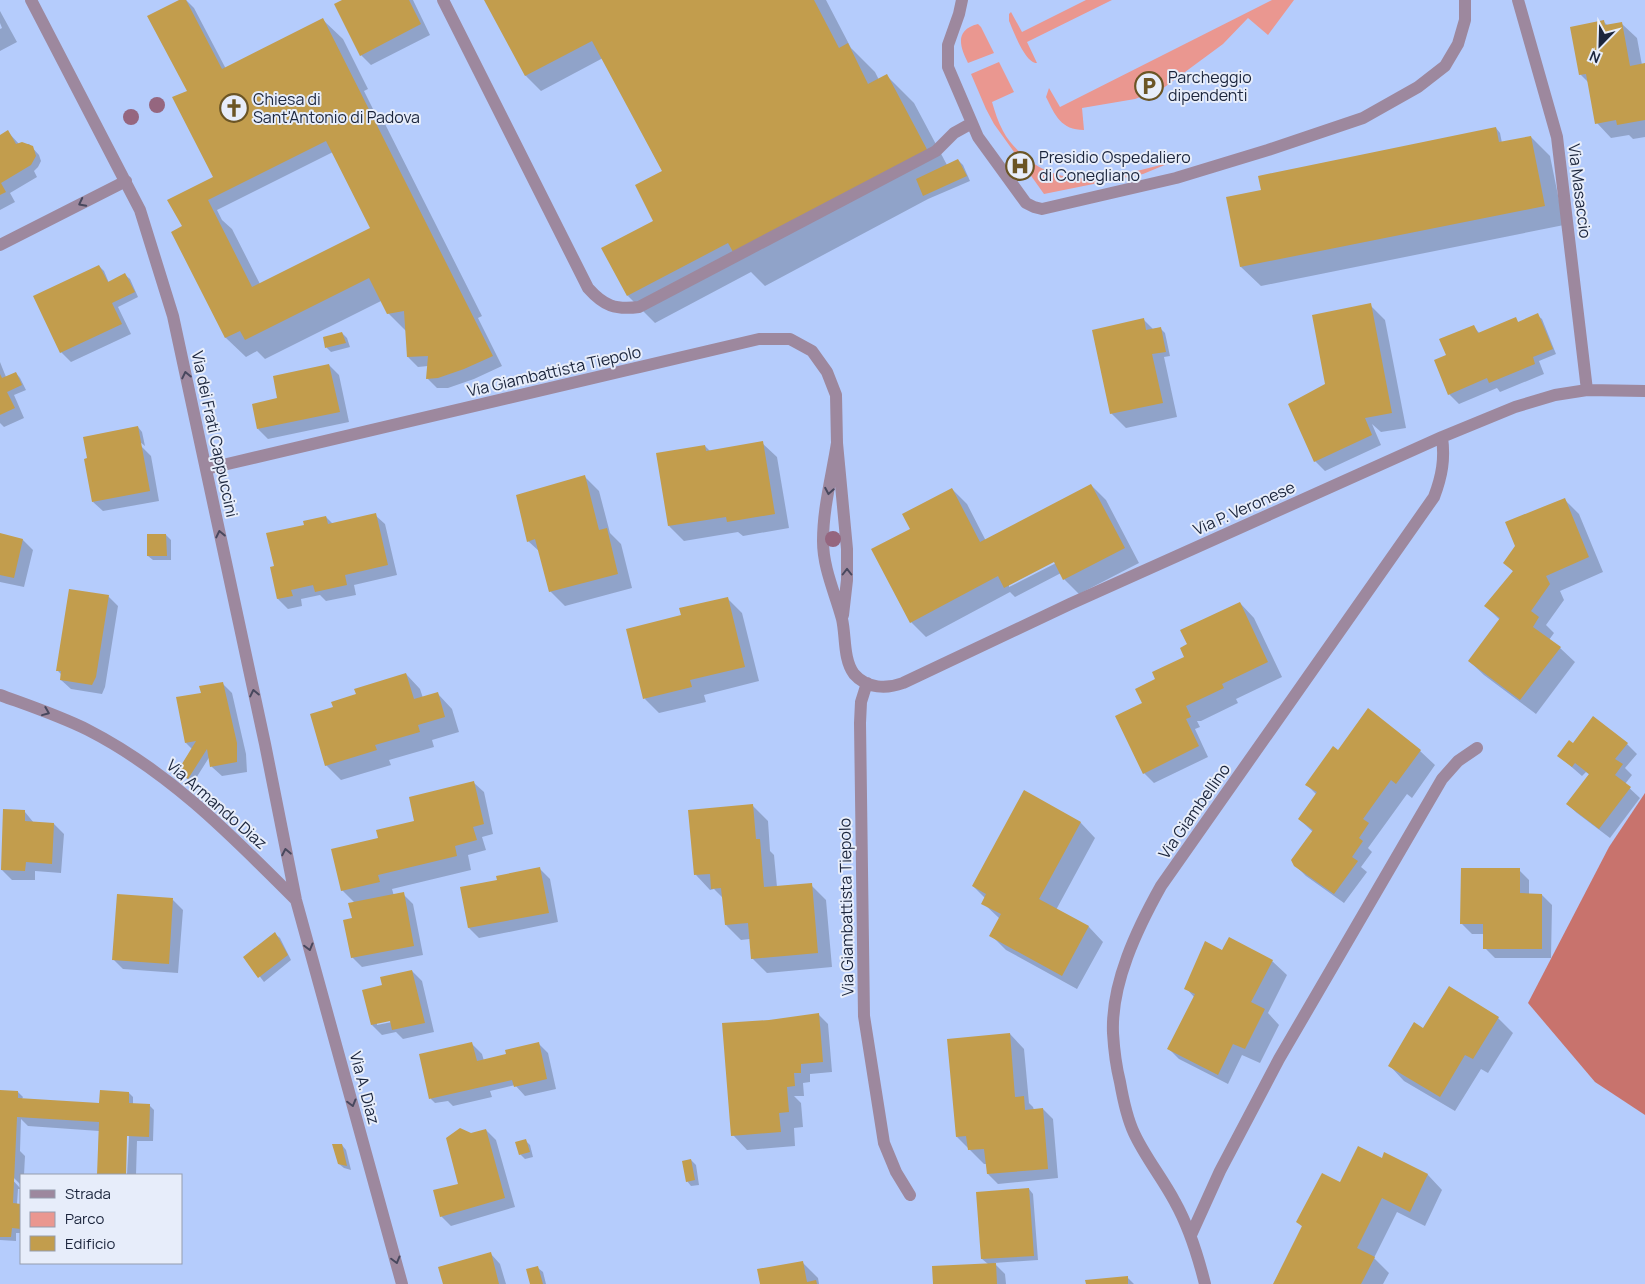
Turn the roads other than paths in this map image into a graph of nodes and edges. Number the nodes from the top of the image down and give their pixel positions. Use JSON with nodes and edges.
{"nodes":[{"id":1,"x":31,"y":0,"type":"edge"},
{"id":2,"x":443,"y":0,"type":"edge"},
{"id":3,"x":962,"y":0,"type":"edge"},
{"id":4,"x":1465,"y":0,"type":"edge"},
{"id":5,"x":1518,"y":0,"type":"edge"},
{"id":6,"x":972,"y":123,"type":"junction"},
{"id":7,"x":126,"y":181,"type":"junction"},
{"id":8,"x":0,"y":245,"type":"edge"},
{"id":9,"x":1588,"y":390,"type":"junction"},
{"id":10,"x":1645,"y":391,"type":"edge"},
{"id":11,"x":1442,"y":437,"type":"junction"},
{"id":12,"x":838,"y":443,"type":"junction"},
{"id":13,"x":206,"y":469,"type":"junction"},
{"id":14,"x":842,"y":620,"type":"junction"},
{"id":15,"x":866,"y":683,"type":"junction"},
{"id":16,"x":0,"y":695,"type":"edge"},
{"id":17,"x":1477,"y":748,"type":"dead end"},
{"id":18,"x":296,"y":900,"type":"junction"},
{"id":19,"x":910,"y":1195,"type":"dead end"},
{"id":20,"x":1191,"y":1234,"type":"junction"},
{"id":21,"x":402,"y":1284,"type":"edge"},
{"id":22,"x":1205,"y":1284,"type":"edge"}],
"edges":[{"from":1,"to":7,"type":"street","name":"Via dei Frati Cappuccini"},
{"from":2,"to":6,"type":"street"},
{"from":3,"to":6,"type":"street"},
{"from":4,"to":6,"type":"street"},
{"from":5,"to":9,"type":"street","name":"Via Masaccio"},
{"from":7,"to":8,"type":"street","one_way":true},
{"from":13,"to":7,"type":"street","name":"Via dei Frati Cappuccini","one_way":true},
{"from":9,"to":10,"type":"street","name":"Via P. Veronese"},
{"from":9,"to":11,"type":"street","name":"Via P. Veronese"},
{"from":11,"to":15,"type":"street","name":"Via P. Veronese"},
{"from":11,"to":20,"type":"street","name":"Via Giambellino"},
{"from":12,"to":13,"type":"street","name":"Via Giambattista Tiepolo"},
{"from":14,"to":12,"type":"street","name":"Via Giambattista Tiepolo","one_way":true},
{"from":12,"to":14,"type":"street","name":"Via Giambattista Tiepolo","one_way":true},
{"from":18,"to":13,"type":"street","name":"Via dei Frati Cappuccini","one_way":true},
{"from":14,"to":15,"type":"street","name":"Via Giambattista Tiepolo"},
{"from":15,"to":19,"type":"street","name":"Via Giambattista Tiepolo"},
{"from":16,"to":18,"type":"street","name":"Via Armando Diaz","one_way":true},
{"from":17,"to":20,"type":"street"},
{"from":18,"to":21,"type":"street","name":"Via A. Diaz","one_way":true},
{"from":20,"to":22,"type":"street","name":"Via Giambellino"}]}
